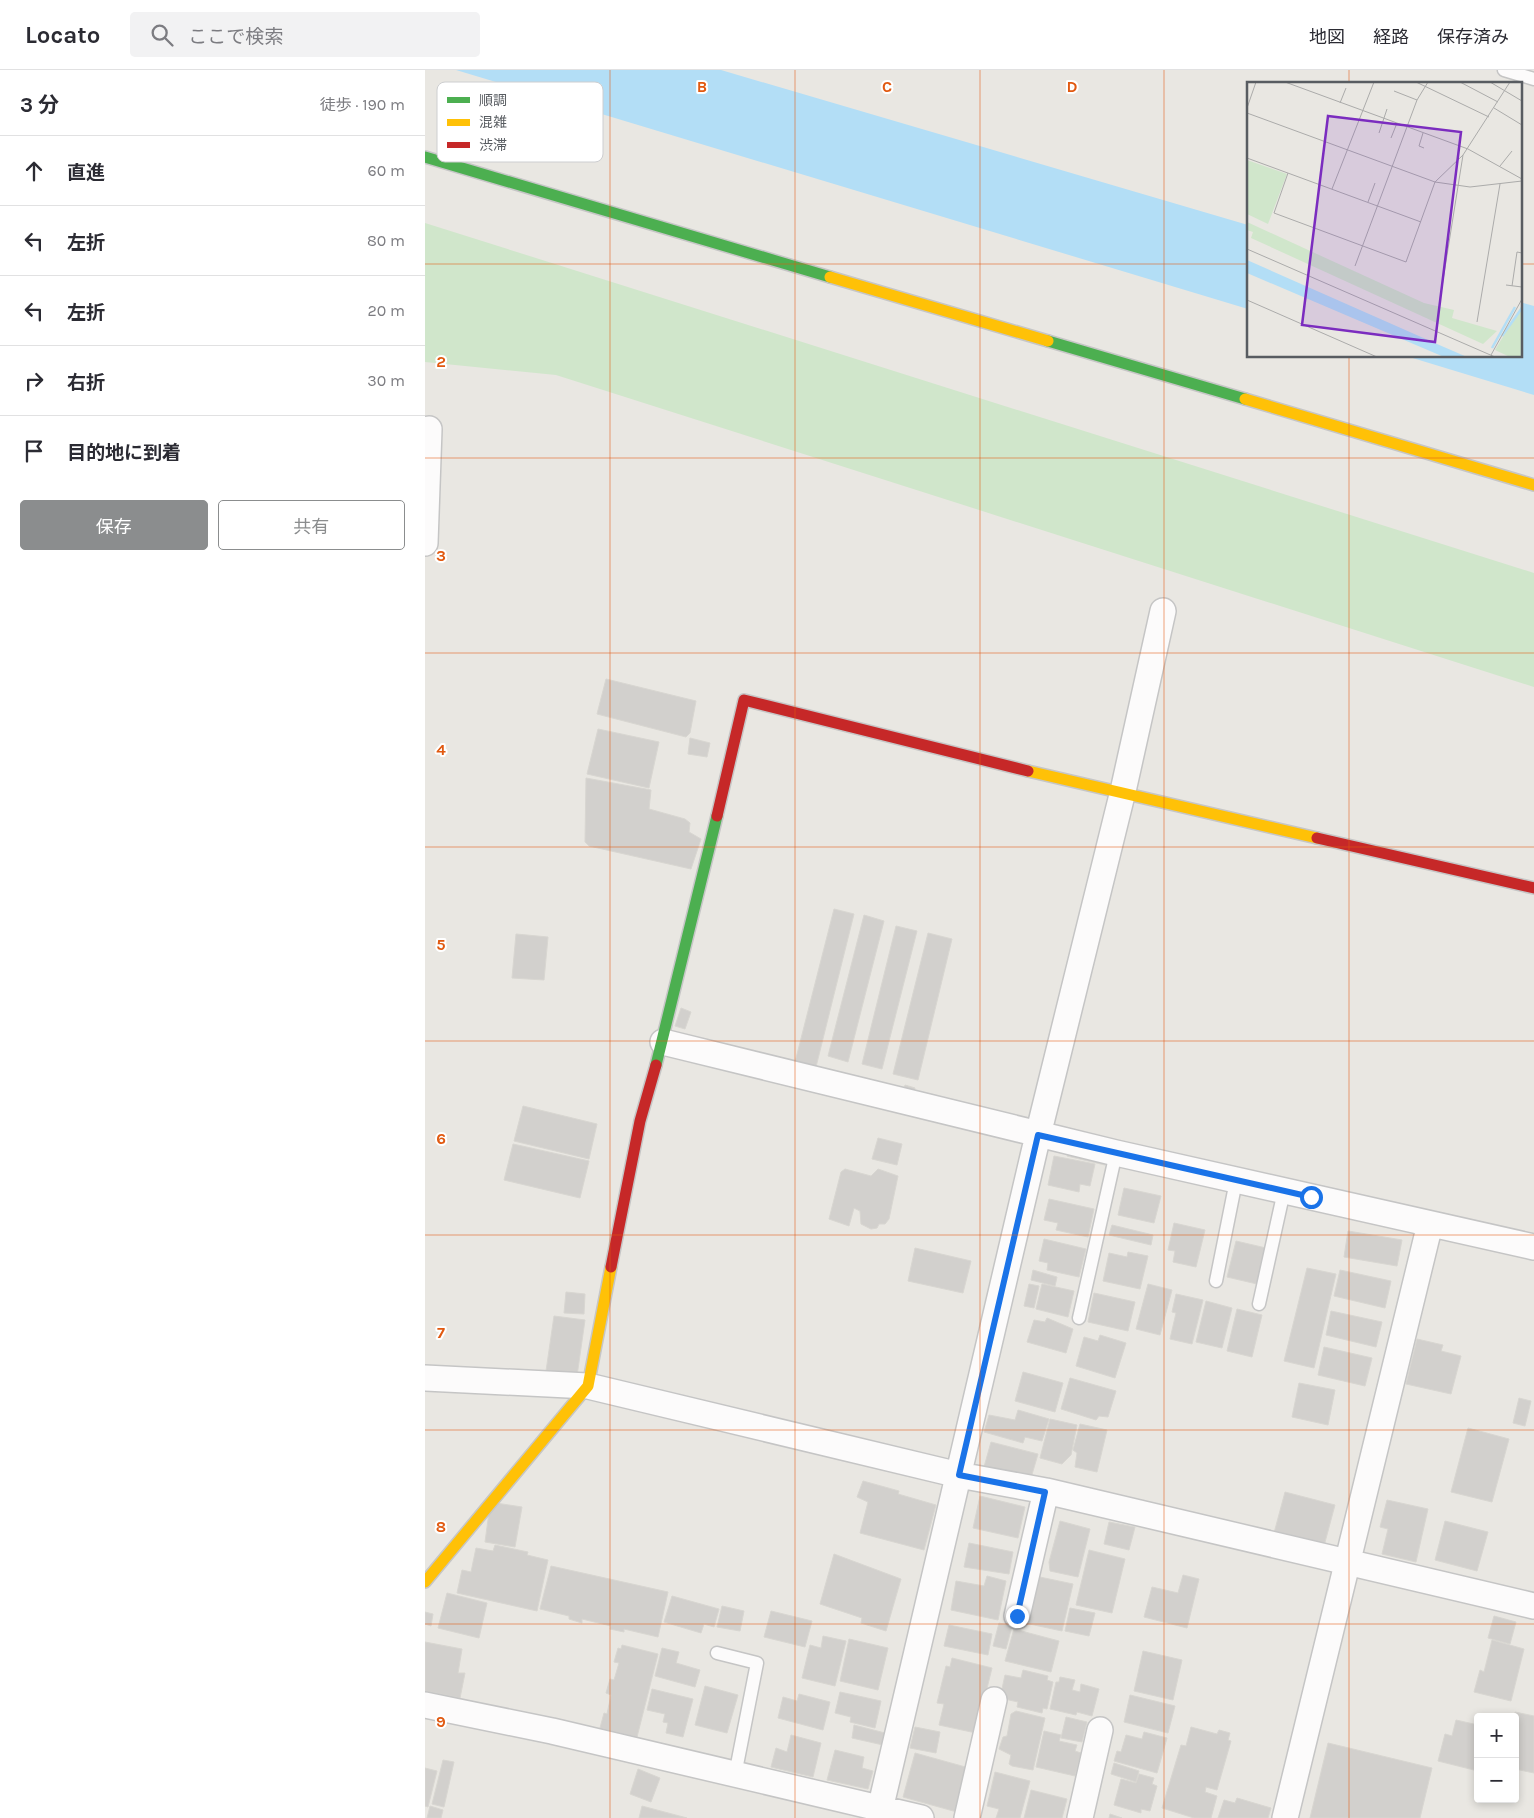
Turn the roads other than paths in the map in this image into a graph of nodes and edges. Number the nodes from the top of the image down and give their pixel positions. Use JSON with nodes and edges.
{"nodes":[{"id":1,"x":1503,"y":70,"type":"edge"},
{"id":2,"x":1534,"y":79,"type":"edge"},
{"id":3,"x":425,"y":157,"type":"edge"},
{"id":4,"x":437,"y":161,"type":"edge"},
{"id":5,"x":442,"y":162,"type":"edge"},
{"id":6,"x":429,"y":429,"type":"dead end"},
{"id":7,"x":1534,"y":486,"type":"edge"},
{"id":8,"x":425,"y":543,"type":"edge"},
{"id":9,"x":1163,"y":611,"type":"dead end"},
{"id":10,"x":1123,"y":792,"type":"junction"},
{"id":11,"x":1534,"y":888,"type":"edge"},
{"id":12,"x":663,"y":1042,"type":"junction"},
{"id":13,"x":1038,"y":1135,"type":"junction"},
{"id":14,"x":1116,"y":1153,"type":"junction"},
{"id":15,"x":1236,"y":1181,"type":"junction"},
{"id":16,"x":1284,"y":1191,"type":"junction"},
{"id":17,"x":1430,"y":1224,"type":"junction"},
{"id":18,"x":1534,"y":1247,"type":"edge"},
{"id":19,"x":1216,"y":1282,"type":"dead end"},
{"id":20,"x":1259,"y":1304,"type":"dead end"},
{"id":21,"x":1079,"y":1318,"type":"dead end"},
{"id":22,"x":425,"y":1378,"type":"edge"},
{"id":23,"x":588,"y":1386,"type":"junction"},
{"id":24,"x":959,"y":1475,"type":"junction"},
{"id":25,"x":1045,"y":1492,"type":"junction"},
{"id":26,"x":1348,"y":1561,"type":"junction"},
{"id":27,"x":425,"y":1582,"type":"edge"},
{"id":28,"x":1534,"y":1606,"type":"edge"},
{"id":29,"x":1017,"y":1616,"type":"dead end"},
{"id":30,"x":717,"y":1653,"type":"dead end"},
{"id":31,"x":994,"y":1700,"type":"dead end"},
{"id":32,"x":425,"y":1706,"type":"edge"},
{"id":33,"x":1101,"y":1730,"type":"dead end"},
{"id":34,"x":735,"y":1775,"type":"junction"},
{"id":35,"x":879,"y":1813,"type":"edge"},
{"id":36,"x":921,"y":1818,"type":"edge"},
{"id":37,"x":967,"y":1818,"type":"edge"},
{"id":38,"x":1081,"y":1818,"type":"edge"},
{"id":39,"x":1285,"y":1818,"type":"edge"}],
"edges":[{"from":1,"to":2,"type":"lane"},
{"from":3,"to":4,"type":"street"},
{"from":5,"to":7,"type":"street"},
{"from":6,"to":8,"type":"street"},
{"from":9,"to":10,"type":"street"},
{"from":10,"to":11,"type":"street"},
{"from":10,"to":12,"type":"street"},
{"from":10,"to":13,"type":"street"},
{"from":12,"to":13,"type":"street"},
{"from":12,"to":23,"type":"street"},
{"from":13,"to":14,"type":"street"},
{"from":13,"to":24,"type":"street"},
{"from":14,"to":15,"type":"street"},
{"from":14,"to":21,"type":"lane"},
{"from":15,"to":16,"type":"street"},
{"from":15,"to":19,"type":"lane"},
{"from":16,"to":17,"type":"street"},
{"from":16,"to":20,"type":"lane"},
{"from":17,"to":18,"type":"street"},
{"from":17,"to":26,"type":"street"},
{"from":22,"to":23,"type":"street"},
{"from":23,"to":24,"type":"street"},
{"from":23,"to":27,"type":"street"},
{"from":24,"to":25,"type":"street"},
{"from":24,"to":35,"type":"street"},
{"from":25,"to":26,"type":"street"},
{"from":25,"to":29,"type":"street"},
{"from":26,"to":28,"type":"street"},
{"from":26,"to":39,"type":"street"},
{"from":30,"to":34,"type":"lane"},
{"from":31,"to":37,"type":"street"},
{"from":32,"to":34,"type":"street"},
{"from":33,"to":38,"type":"street"},
{"from":34,"to":35,"type":"street"},
{"from":35,"to":36,"type":"street"}]}
